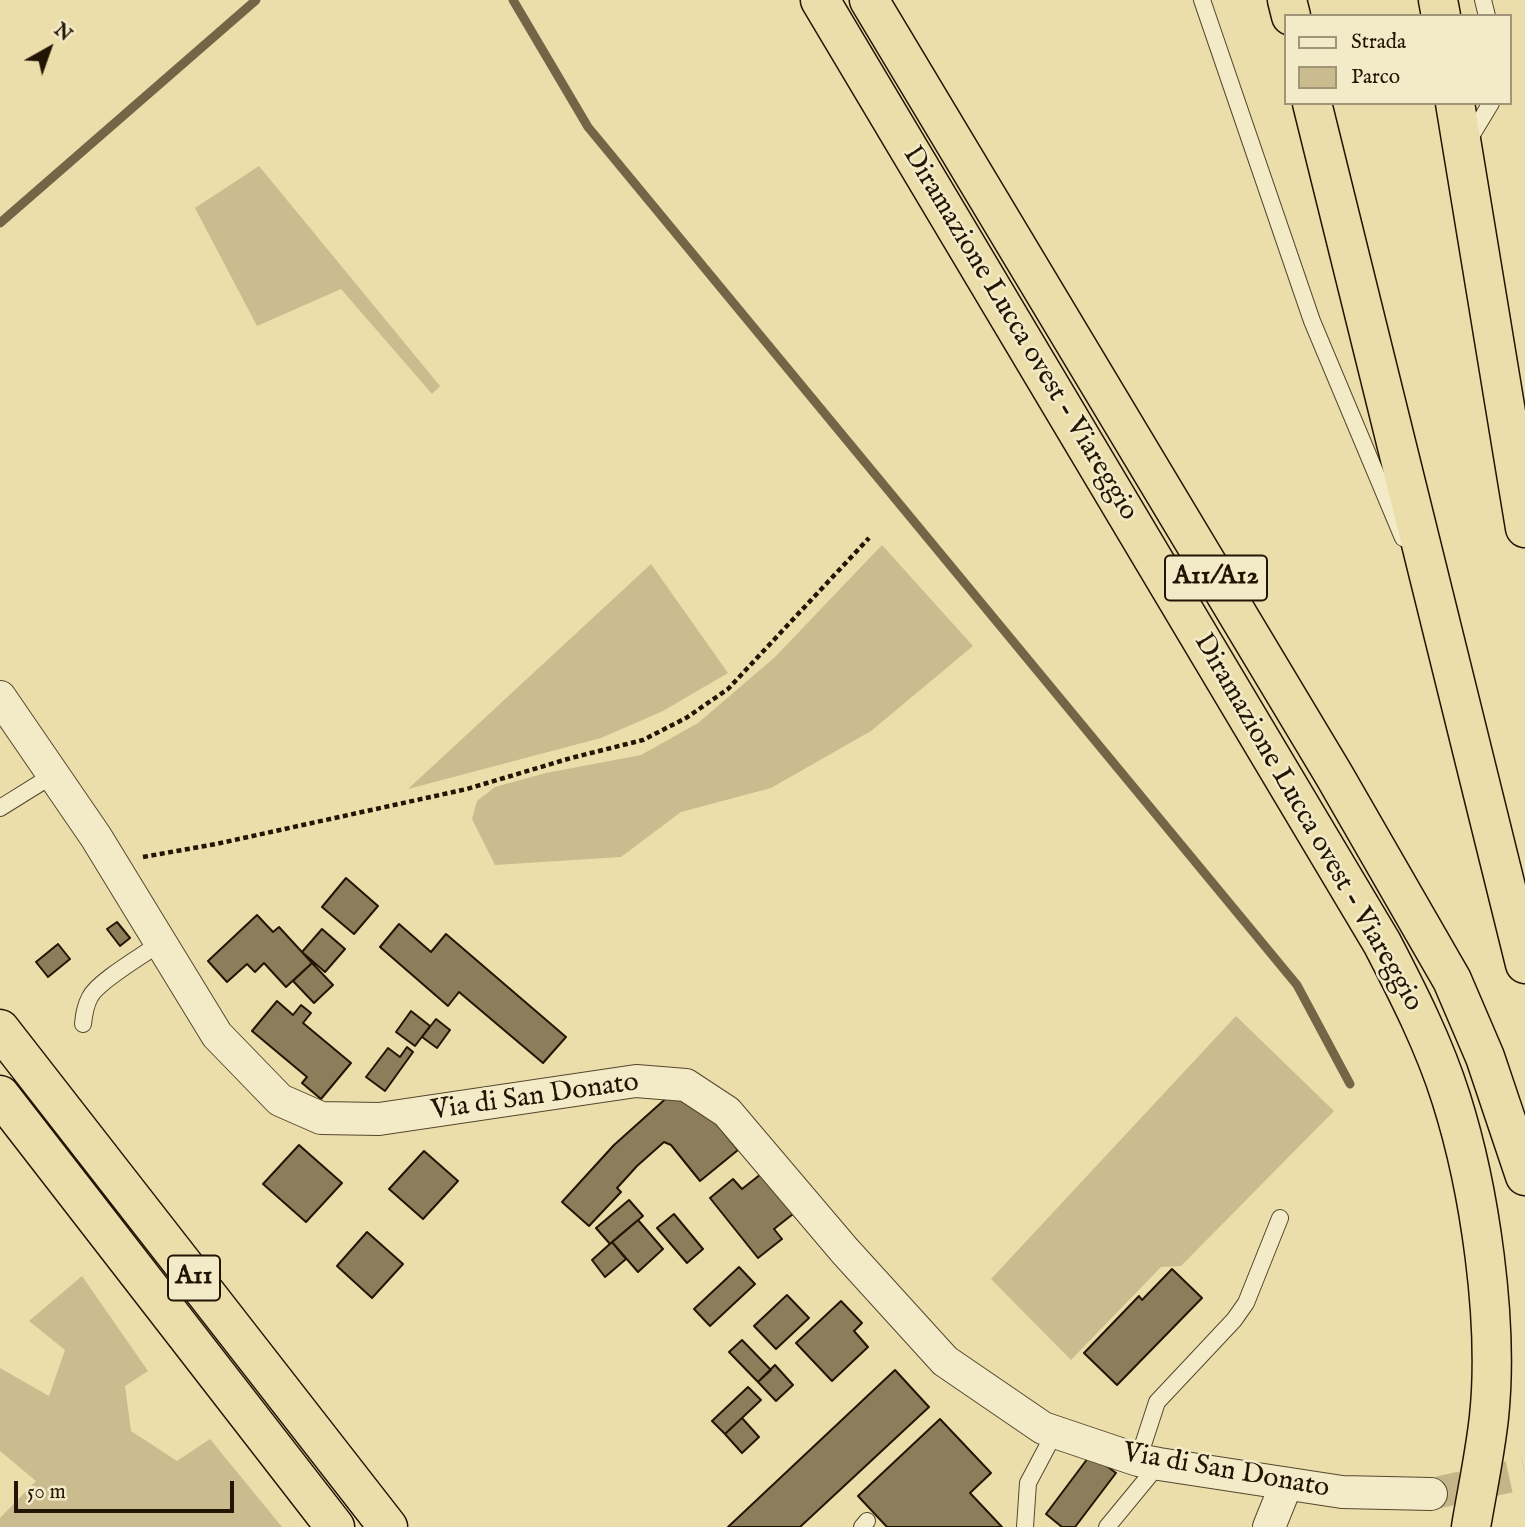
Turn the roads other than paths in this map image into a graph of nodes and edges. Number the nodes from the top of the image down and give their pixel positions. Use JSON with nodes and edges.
{"nodes":[{"id":1,"x":808,"y":0,"type":"edge"},
{"id":2,"x":820,"y":0,"type":"edge"},
{"id":3,"x":869,"y":0,"type":"edge"},
{"id":4,"x":1202,"y":0,"type":"edge"},
{"id":5,"x":1312,"y":105,"type":"edge"},
{"id":6,"x":1455,"y":105,"type":"edge"},
{"id":7,"x":1490,"y":105,"type":"edge"},
{"id":8,"x":1463,"y":149,"type":"junction"},
{"id":9,"x":914,"y":158,"type":"junction"},
{"id":10,"x":1525,"y":528,"type":"edge"},
{"id":11,"x":1443,"y":633,"type":"junction"},
{"id":12,"x":0,"y":697,"type":"edge"},
{"id":13,"x":53,"y":775,"type":"junction"},
{"id":14,"x":0,"y":808,"type":"edge"},
{"id":15,"x":160,"y":943,"type":"junction"},
{"id":16,"x":1525,"y":964,"type":"edge"},
{"id":17,"x":83,"y":1024,"type":"dead end"},
{"id":18,"x":0,"y":1029,"type":"edge"},
{"id":19,"x":0,"y":1095,"type":"edge"},
{"id":20,"x":1525,"y":1176,"type":"edge"},
{"id":21,"x":1280,"y":1217,"type":"dead end"},
{"id":22,"x":269,"y":1375,"type":"junction"},
{"id":23,"x":1055,"y":1432,"type":"junction"},
{"id":24,"x":1149,"y":1462,"type":"junction"},
{"id":25,"x":1286,"y":1485,"type":"junction"},
{"id":26,"x":1432,"y":1494,"type":"tunnel mouth"},
{"id":27,"x":335,"y":1527,"type":"edge"},
{"id":28,"x":388,"y":1527,"type":"edge"},
{"id":29,"x":410,"y":1527,"type":"edge"},
{"id":30,"x":1025,"y":1527,"type":"edge"},
{"id":31,"x":1107,"y":1527,"type":"edge"},
{"id":32,"x":1269,"y":1527,"type":"edge"},
{"id":33,"x":1471,"y":1527,"type":"edge"}],
"edges":[{"from":1,"to":9,"type":"highway"},
{"from":2,"to":9,"type":"highway","name":"Diramazione Lucca ovest - Viareggio","number":"A11/A12"},
{"from":3,"to":20,"type":"highway","name":"Diramazione Lucca ovest - Viareggio","number":"A11/A12"},
{"from":4,"to":11,"type":"lane"},
{"from":5,"to":11,"type":"highway"},
{"from":6,"to":8,"type":"highway"},
{"from":7,"to":8,"type":"lane"},
{"from":8,"to":10,"type":"highway"},
{"from":9,"to":33,"type":"highway","name":"Diramazione Lucca ovest - Viareggio","number":"A11/A12"},
{"from":11,"to":16,"type":"highway"},
{"from":12,"to":13,"type":"street","name":"Via di San Donato"},
{"from":13,"to":14,"type":"lane"},
{"from":13,"to":15,"type":"street","name":"Via di San Donato"},
{"from":15,"to":17,"type":"lane"},
{"from":15,"to":23,"type":"street","name":"Via di San Donato"},
{"from":18,"to":22,"type":"highway","number":"A11"},
{"from":19,"to":27,"type":"highway","number":"A11"},
{"from":21,"to":24,"type":"lane"},
{"from":22,"to":28,"type":"highway","number":"A11"},
{"from":22,"to":29,"type":"highway"},
{"from":23,"to":24,"type":"street","name":"Via di San Donato"},
{"from":23,"to":30,"type":"lane"},
{"from":24,"to":25,"type":"street","name":"Via di San Donato"},
{"from":24,"to":31,"type":"lane"},
{"from":25,"to":26,"type":"street","name":"Via di San Donato"},
{"from":25,"to":32,"type":"street"}]}
